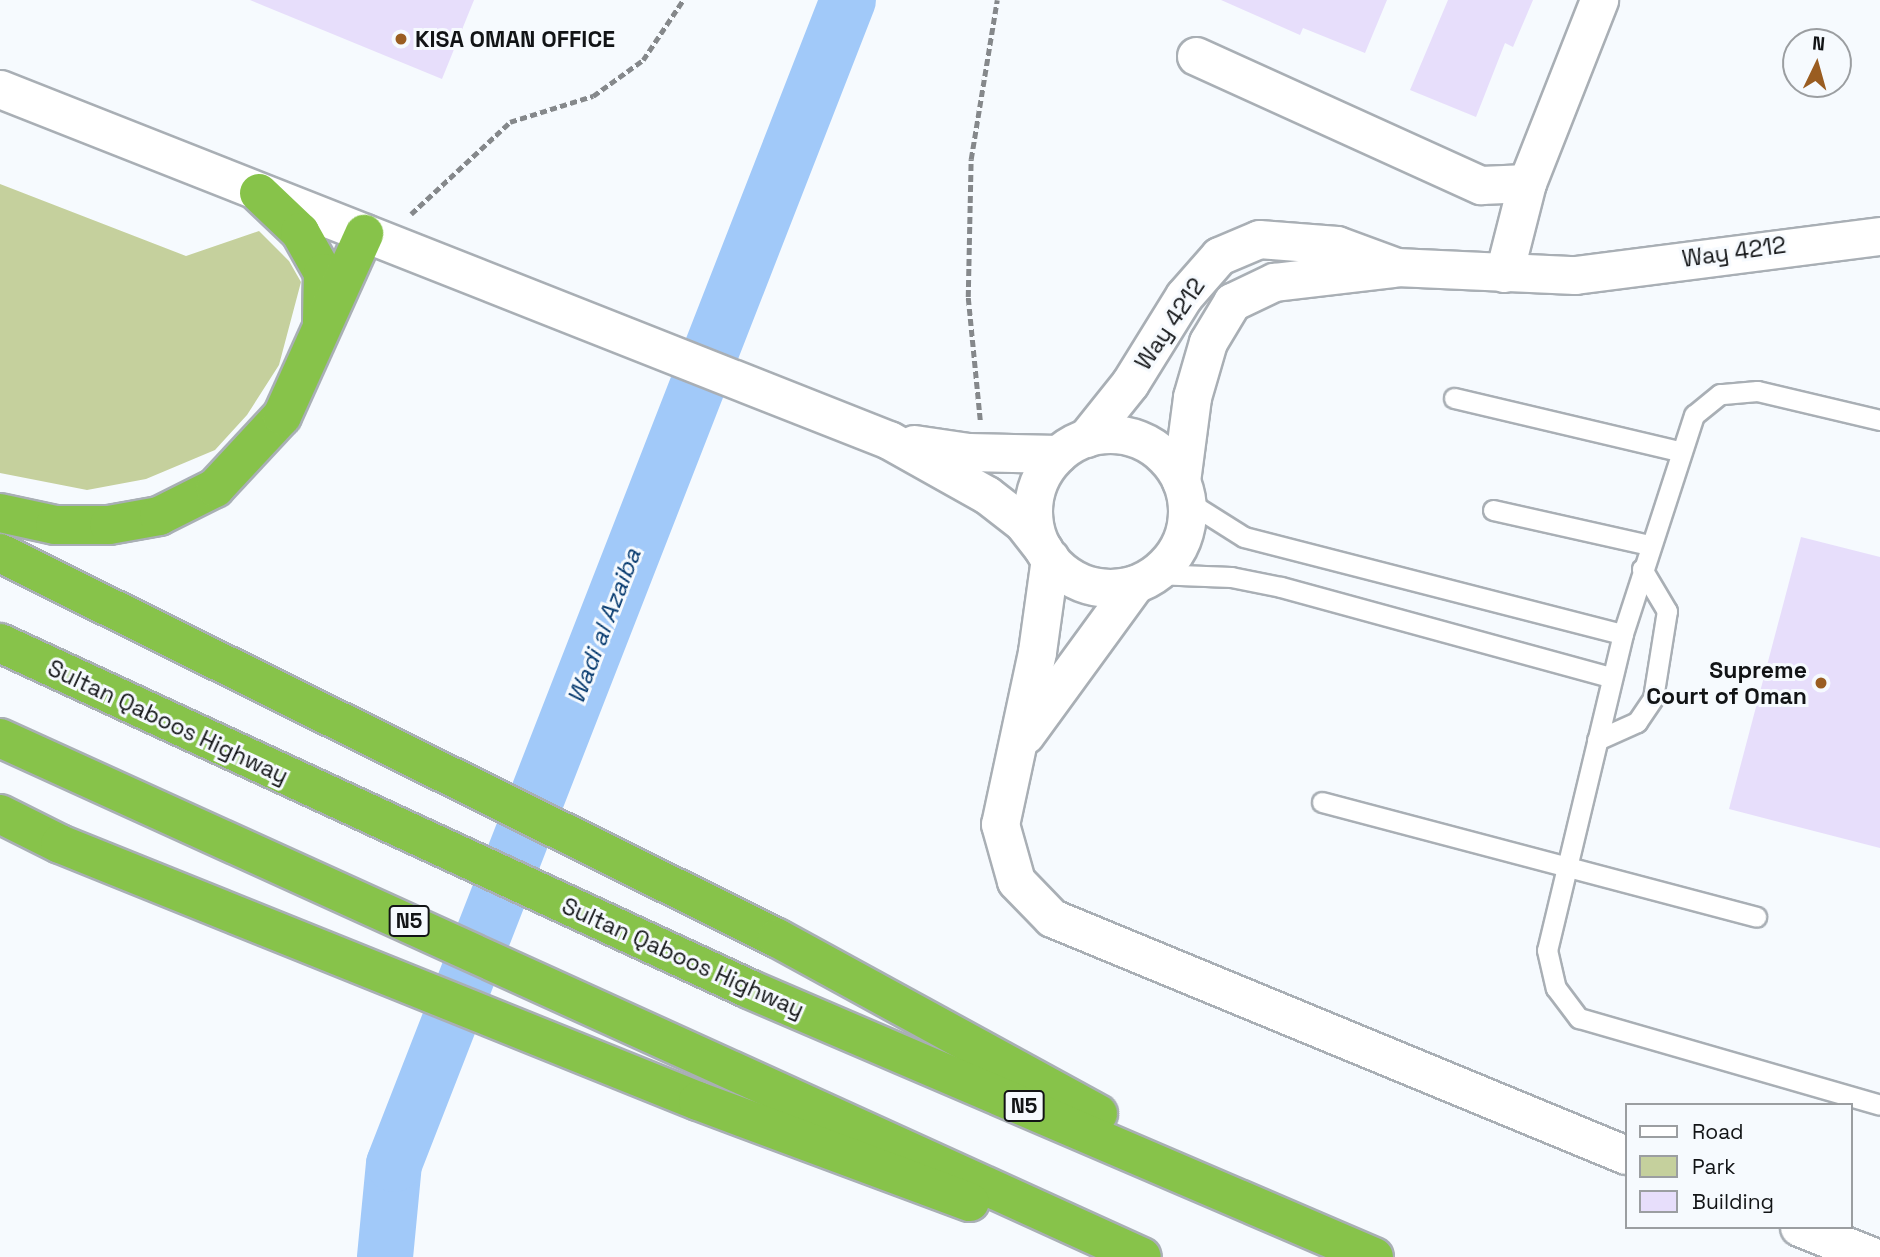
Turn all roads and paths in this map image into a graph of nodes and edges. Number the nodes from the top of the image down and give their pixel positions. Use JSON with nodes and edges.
{"nodes":[{"id":1,"x":683,"y":0,"type":"edge"},
{"id":2,"x":997,"y":0,"type":"edge"},
{"id":3,"x":1600,"y":0,"type":"edge"},
{"id":4,"x":1196,"y":56,"type":"dead end"},
{"id":5,"x":0,"y":89,"type":"edge"},
{"id":6,"x":1527,"y":183,"type":"junction"},
{"id":7,"x":259,"y":193,"type":"junction"},
{"id":8,"x":1880,"y":236,"type":"edge"},
{"id":9,"x":376,"y":239,"type":"junction"},
{"id":10,"x":1396,"y":267,"type":"junction"},
{"id":11,"x":1504,"y":273,"type":"junction"},
{"id":12,"x":322,"y":332,"type":"junction"},
{"id":13,"x":1454,"y":398,"type":"dead end"},
{"id":14,"x":1880,"y":420,"type":"edge"},
{"id":15,"x":889,"y":440,"type":"junction"},
{"id":16,"x":1072,"y":446,"type":"junction"},
{"id":17,"x":1678,"y":452,"type":"junction"},
{"id":18,"x":984,"y":453,"type":"junction"},
{"id":19,"x":1184,"y":491,"type":"junction"},
{"id":20,"x":1493,"y":510,"type":"dead end"},
{"id":21,"x":0,"y":513,"type":"edge"},
{"id":22,"x":1649,"y":545,"type":"junction"},
{"id":23,"x":0,"y":553,"type":"edge"},
{"id":24,"x":1047,"y":554,"type":"junction"},
{"id":25,"x":1642,"y":569,"type":"junction"},
{"id":26,"x":1145,"y":579,"type":"junction"},
{"id":27,"x":1623,"y":634,"type":"junction"},
{"id":28,"x":0,"y":643,"type":"edge"},
{"id":29,"x":1611,"y":677,"type":"junction"},
{"id":30,"x":0,"y":738,"type":"edge"},
{"id":31,"x":1597,"y":740,"type":"junction"},
{"id":32,"x":1015,"y":750,"type":"junction"},
{"id":33,"x":1322,"y":802,"type":"dead end"},
{"id":34,"x":0,"y":814,"type":"edge"},
{"id":35,"x":1568,"y":863,"type":"junction"},
{"id":36,"x":1756,"y":917,"type":"dead end"},
{"id":37,"x":1880,"y":1105,"type":"edge"},
{"id":38,"x":1624,"y":1155,"type":"edge"},
{"id":39,"x":1299,"y":1223,"type":"junction"},
{"id":40,"x":1804,"y":1229,"type":"edge"},
{"id":41,"x":1116,"y":1257,"type":"edge"},
{"id":42,"x":1142,"y":1257,"type":"edge"},
{"id":43,"x":1374,"y":1257,"type":"edge"},
{"id":44,"x":1874,"y":1257,"type":"edge"}],
"edges":[{"from":1,"to":9,"type":"path"},
{"from":2,"to":18,"type":"path"},
{"from":3,"to":6,"type":"street"},
{"from":4,"to":6,"type":"street"},
{"from":5,"to":7,"type":"street"},
{"from":6,"to":11,"type":"street"},
{"from":7,"to":9,"type":"street"},
{"from":7,"to":12,"type":"highway"},
{"from":8,"to":11,"type":"street","name":"Way 4212"},
{"from":9,"to":12,"type":"highway"},
{"from":9,"to":15,"type":"street"},
{"from":10,"to":11,"type":"street","name":"Way 4212"},
{"from":10,"to":16,"type":"street","name":"Way 4212"},
{"from":10,"to":19,"type":"street","name":"Way 4212"},
{"from":12,"to":21,"type":"highway"},
{"from":13,"to":17,"type":"lane"},
{"from":14,"to":17,"type":"lane"},
{"from":15,"to":18,"type":"street"},
{"from":15,"to":24,"type":"street"},
{"from":16,"to":18,"type":"street"},
{"from":16,"to":19,"type":"street"},
{"from":16,"to":24,"type":"street"},
{"from":17,"to":22,"type":"lane"},
{"from":19,"to":26,"type":"street"},
{"from":19,"to":27,"type":"lane"},
{"from":20,"to":22,"type":"lane"},
{"from":22,"to":25,"type":"lane"},
{"from":23,"to":39,"type":"highway"},
{"from":24,"to":26,"type":"street"},
{"from":24,"to":32,"type":"street"},
{"from":25,"to":27,"type":"lane"},
{"from":25,"to":31,"type":"lane"},
{"from":26,"to":29,"type":"lane"},
{"from":26,"to":32,"type":"street"},
{"from":27,"to":29,"type":"lane"},
{"from":28,"to":39,"type":"highway","name":"Sultan Qaboos Highway","number":"N5"},
{"from":29,"to":31,"type":"lane"},
{"from":30,"to":42,"type":"highway","number":"N5"},
{"from":31,"to":35,"type":"lane"},
{"from":32,"to":38,"type":"street"},
{"from":33,"to":35,"type":"lane"},
{"from":34,"to":41,"type":"highway"},
{"from":35,"to":36,"type":"lane"},
{"from":35,"to":37,"type":"lane"},
{"from":39,"to":43,"type":"highway","name":"Sultan Qaboos Highway","number":"N5"},
{"from":40,"to":44,"type":"street"}]}
